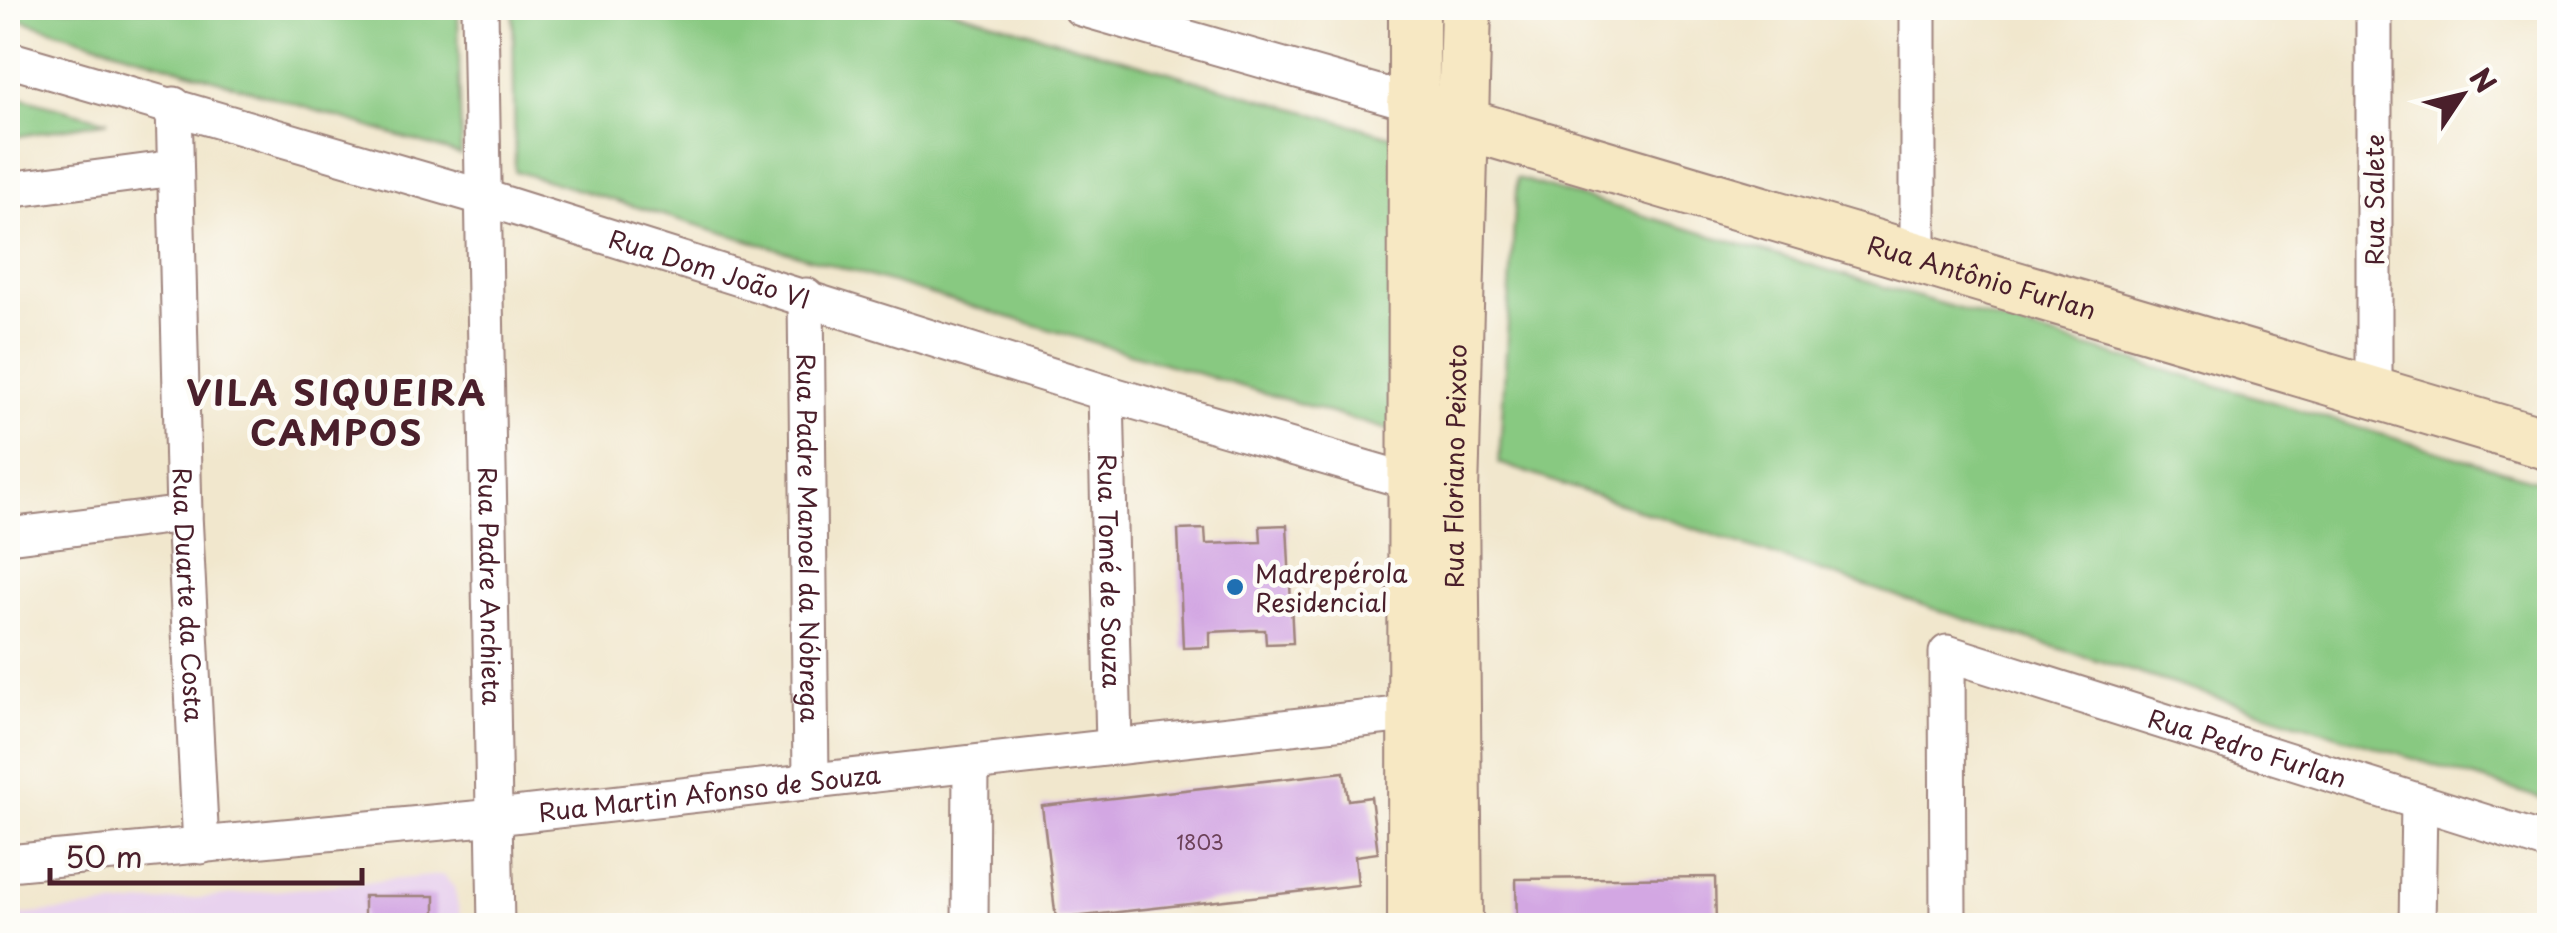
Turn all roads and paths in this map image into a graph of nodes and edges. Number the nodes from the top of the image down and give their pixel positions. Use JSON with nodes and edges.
{"nodes":[{"id":1,"x":480,"y":8,"type":"edge"},
{"id":2,"x":1414,"y":8,"type":"edge"},
{"id":3,"x":1466,"y":8,"type":"edge"},
{"id":4,"x":1918,"y":8,"type":"edge"},
{"id":5,"x":2374,"y":8,"type":"edge"},
{"id":6,"x":1094,"y":9,"type":"edge"},
{"id":7,"x":8,"y":60,"type":"edge"},
{"id":8,"x":1414,"y":104,"type":"junction"},
{"id":9,"x":174,"y":105,"type":"junction"},
{"id":10,"x":1464,"y":124,"type":"junction"},
{"id":11,"x":175,"y":168,"type":"junction"},
{"id":12,"x":8,"y":190,"type":"edge"},
{"id":13,"x":486,"y":198,"type":"junction"},
{"id":14,"x":1918,"y":258,"type":"junction"},
{"id":15,"x":806,"y":296,"type":"junction"},
{"id":16,"x":2374,"y":393,"type":"junction"},
{"id":17,"x":1106,"y":394,"type":"junction"},
{"id":18,"x":2550,"y":445,"type":"edge"},
{"id":19,"x":1432,"y":488,"type":"junction"},
{"id":20,"x":184,"y":514,"type":"junction"},
{"id":21,"x":8,"y":536,"type":"edge"},
{"id":22,"x":1434,"y":711,"type":"junction"},
{"id":23,"x":1114,"y":746,"type":"junction"},
{"id":24,"x":971,"y":764,"type":"junction"},
{"id":25,"x":811,"y":779,"type":"junction"},
{"id":26,"x":2419,"y":802,"type":"junction"},
{"id":27,"x":495,"y":817,"type":"junction"},
{"id":28,"x":2550,"y":844,"type":"edge"},
{"id":29,"x":202,"y":846,"type":"junction"},
{"id":30,"x":8,"y":863,"type":"edge"},
{"id":31,"x":496,"y":926,"type":"edge"},
{"id":32,"x":970,"y":926,"type":"edge"},
{"id":33,"x":1413,"y":926,"type":"edge"},
{"id":34,"x":1457,"y":926,"type":"edge"},
{"id":35,"x":1948,"y":926,"type":"edge"},
{"id":36,"x":2417,"y":926,"type":"edge"}],
"edges":[{"from":1,"to":13,"type":"street","name":"Rua Padre Anchieta"},
{"from":2,"to":8,"type":"main road","name":"Rua Floriano Peixoto"},
{"from":3,"to":10,"type":"main road","name":"Rua Floriano Peixoto"},
{"from":4,"to":14,"type":"street"},
{"from":5,"to":16,"type":"street","name":"Rua Salete"},
{"from":6,"to":8,"type":"street"},
{"from":7,"to":9,"type":"street","name":"Rua Dom João VI"},
{"from":8,"to":10,"type":"main road","name":"Rua Antônio Furlan"},
{"from":8,"to":19,"type":"main road","name":"Rua Floriano Peixoto"},
{"from":9,"to":11,"type":"street","name":"Rua Duarte da Costa"},
{"from":9,"to":13,"type":"street","name":"Rua Dom João VI"},
{"from":10,"to":14,"type":"main road","name":"Rua Antônio Furlan"},
{"from":10,"to":19,"type":"main road","name":"Rua Floriano Peixoto"},
{"from":11,"to":12,"type":"street"},
{"from":11,"to":20,"type":"street","name":"Rua Duarte da Costa"},
{"from":13,"to":15,"type":"street","name":"Rua Dom João VI"},
{"from":13,"to":27,"type":"street","name":"Rua Padre Anchieta"},
{"from":14,"to":16,"type":"main road","name":"Rua Antônio Furlan"},
{"from":15,"to":17,"type":"street","name":"Rua Dom João VI"},
{"from":15,"to":25,"type":"street","name":"Rua Padre Manoel da Nóbrega"},
{"from":16,"to":18,"type":"main road","name":"Rua Antônio Furlan"},
{"from":17,"to":19,"type":"street","name":"Rua Dom João VI"},
{"from":17,"to":23,"type":"street","name":"Rua Tomé de Souza"},
{"from":19,"to":22,"type":"main road","name":"Rua Floriano Peixoto"},
{"from":20,"to":21,"type":"street"},
{"from":20,"to":29,"type":"street","name":"Rua Duarte da Costa"},
{"from":22,"to":23,"type":"street","name":"Rua Martin Afonso de Souza"},
{"from":22,"to":33,"type":"main road","name":"Rua Floriano Peixoto"},
{"from":22,"to":34,"type":"main road","name":"Rua Floriano Peixoto"},
{"from":23,"to":24,"type":"street","name":"Rua Martin Afonso de Souza"},
{"from":24,"to":25,"type":"street","name":"Rua Martin Afonso de Souza"},
{"from":24,"to":32,"type":"street"},
{"from":25,"to":27,"type":"street","name":"Rua Martin Afonso de Souza"},
{"from":26,"to":28,"type":"street","name":"Rua Pedro Furlan"},
{"from":26,"to":35,"type":"street","name":"Rua Pedro Furlan"},
{"from":26,"to":36,"type":"street"},
{"from":27,"to":29,"type":"street","name":"Rua Martin Afonso de Souza"},
{"from":27,"to":31,"type":"street","name":"Rua Padre Anchieta"},
{"from":29,"to":30,"type":"street","name":"Rua Martin Afonso de Souza"}]}
